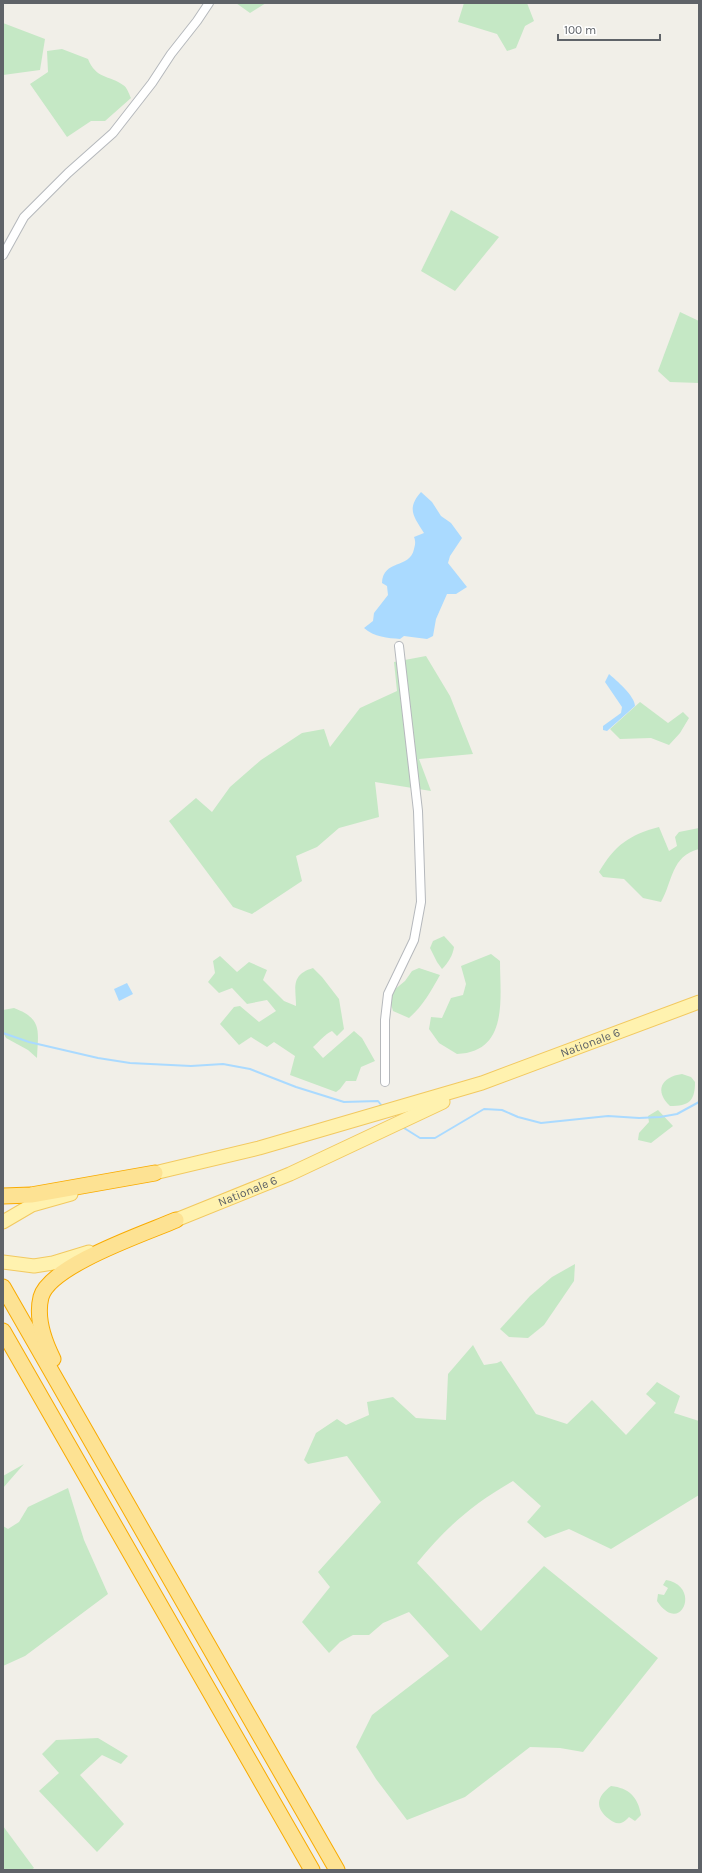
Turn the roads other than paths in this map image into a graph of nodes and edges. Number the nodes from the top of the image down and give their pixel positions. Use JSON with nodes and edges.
{"nodes":[{"id":1,"x":209,"y":3,"type":"edge"},
{"id":2,"x":3,"y":255,"type":"edge"},
{"id":3,"x":399,"y":646,"type":"dead end"},
{"id":4,"x":699,"y":1002,"type":"edge"},
{"id":5,"x":385,"y":1082,"type":"dead end"},
{"id":6,"x":482,"y":1083,"type":"junction"},
{"id":7,"x":155,"y":1173,"type":"junction"},
{"id":8,"x":3,"y":1196,"type":"edge"},
{"id":9,"x":176,"y":1220,"type":"junction"},
{"id":10,"x":3,"y":1222,"type":"edge"},
{"id":11,"x":3,"y":1262,"type":"edge"},
{"id":12,"x":3,"y":1286,"type":"edge"},
{"id":13,"x":3,"y":1330,"type":"edge"},
{"id":14,"x":3,"y":1349,"type":"edge"},
{"id":15,"x":144,"y":1534,"type":"junction"},
{"id":16,"x":125,"y":1544,"type":"junction"},
{"id":17,"x":312,"y":1870,"type":"edge"},
{"id":18,"x":337,"y":1870,"type":"edge"}],
"edges":[{"from":1,"to":2,"type":"street"},
{"from":3,"to":5,"type":"street"},
{"from":4,"to":6,"type":"main road","name":"Nationale 6"},
{"from":6,"to":7,"type":"main road","name":"Nationale 6"},
{"from":6,"to":9,"type":"main road","name":"Nationale 6"},
{"from":7,"to":8,"type":"highway"},
{"from":7,"to":10,"type":"main road","name":"Nationale 6"},
{"from":9,"to":11,"type":"main road","name":"Nationale 6"},
{"from":9,"to":15,"type":"highway"},
{"from":12,"to":15,"type":"highway"},
{"from":13,"to":16,"type":"highway"},
{"from":14,"to":16,"type":"highway"},
{"from":15,"to":18,"type":"highway"},
{"from":16,"to":17,"type":"highway"}]}
